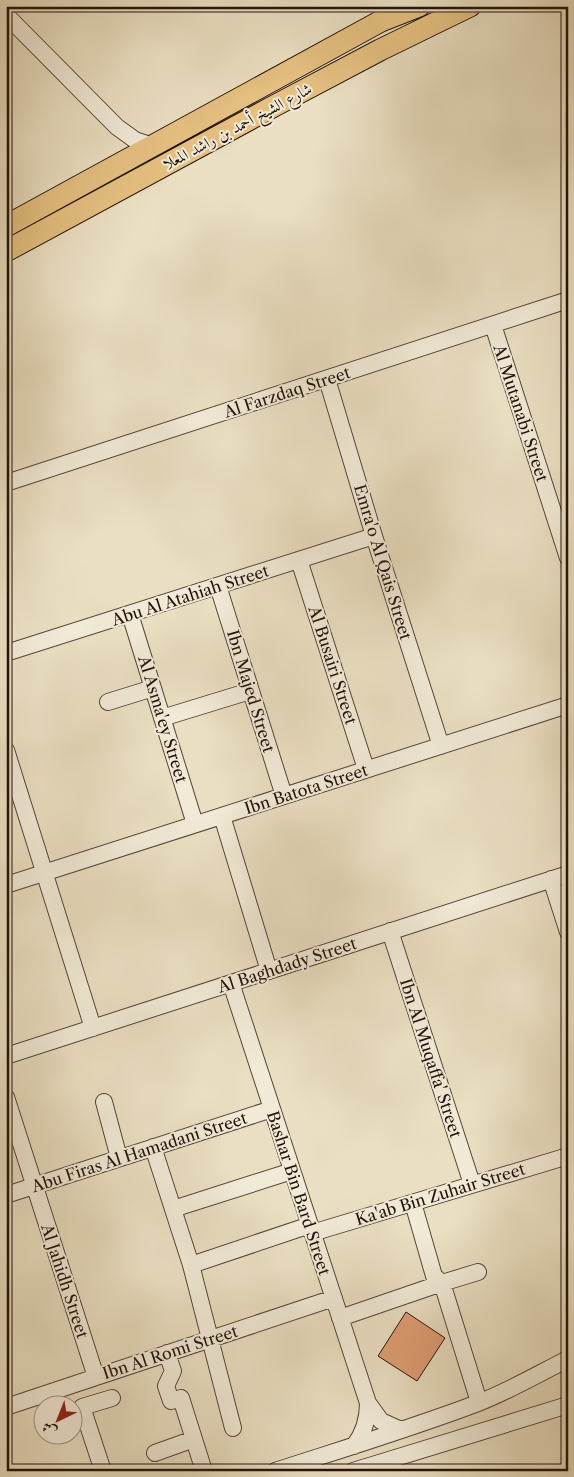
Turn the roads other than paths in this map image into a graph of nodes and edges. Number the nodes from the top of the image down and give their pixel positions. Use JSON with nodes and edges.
{"nodes":[{"id":1,"x":419,"y":6,"type":"edge"},
{"id":2,"x":470,"y":6,"type":"edge"},
{"id":3,"x":6,"y":15,"type":"edge"},
{"id":4,"x":117,"y":127,"type":"junction"},
{"id":5,"x":153,"y":146,"type":"junction"},
{"id":6,"x":126,"y":160,"type":"junction"},
{"id":7,"x":6,"y":226,"type":"edge"},
{"id":8,"x":6,"y":251,"type":"edge"},
{"id":9,"x":568,"y":300,"type":"edge"},
{"id":10,"x":492,"y":325,"type":"junction"},
{"id":11,"x":327,"y":378,"type":"junction"},
{"id":12,"x":6,"y":483,"type":"edge"},
{"id":13,"x":374,"y":536,"type":"junction"},
{"id":14,"x":568,"y":558,"type":"edge"},
{"id":15,"x":299,"y":560,"type":"junction"},
{"id":16,"x":218,"y":586,"type":"junction"},
{"id":17,"x":130,"y":614,"type":"junction"},
{"id":18,"x":6,"y":653,"type":"edge"},
{"id":19,"x":152,"y":688,"type":"junction"},
{"id":20,"x":250,"y":691,"type":"junction"},
{"id":21,"x":108,"y":702,"type":"dead end"},
{"id":22,"x":568,"y":705,"type":"edge"},
{"id":23,"x":162,"y":718,"type":"junction"},
{"id":24,"x":441,"y":746,"type":"junction"},
{"id":25,"x":6,"y":750,"type":"edge"},
{"id":26,"x":366,"y":770,"type":"junction"},
{"id":27,"x":284,"y":796,"type":"junction"},
{"id":28,"x":222,"y":816,"type":"junction"},
{"id":29,"x":196,"y":824,"type":"junction"},
{"id":30,"x":45,"y":872,"type":"junction"},
{"id":31,"x":568,"y":874,"type":"edge"},
{"id":32,"x":551,"y":879,"type":"junction"},
{"id":33,"x":6,"y":885,"type":"edge"},
{"id":34,"x":390,"y":931,"type":"junction"},
{"id":35,"x":568,"y":932,"type":"edge"},
{"id":36,"x":269,"y":971,"type":"junction"},
{"id":37,"x":231,"y":983,"type":"junction"},
{"id":38,"x":93,"y":1028,"type":"junction"},
{"id":39,"x":6,"y":1056,"type":"edge"},
{"id":40,"x":6,"y":1097,"type":"edge"},
{"id":41,"x":104,"y":1102,"type":"dead end"},
{"id":42,"x":272,"y":1109,"type":"junction"},
{"id":43,"x":153,"y":1147,"type":"junction"},
{"id":44,"x":568,"y":1156,"type":"edge"},
{"id":45,"x":119,"y":1158,"type":"junction"},
{"id":46,"x":292,"y":1171,"type":"junction"},
{"id":47,"x":472,"y":1184,"type":"junction"},
{"id":48,"x":34,"y":1186,"type":"junction"},
{"id":49,"x":6,"y":1195,"type":"edge"},
{"id":50,"x":413,"y":1204,"type":"junction"},
{"id":51,"x":173,"y":1209,"type":"junction"},
{"id":52,"x":311,"y":1229,"type":"junction"},
{"id":53,"x":191,"y":1264,"type":"junction"},
{"id":54,"x":478,"y":1272,"type":"dead end"},
{"id":55,"x":442,"y":1283,"type":"junction"},
{"id":56,"x":334,"y":1298,"type":"junction"},
{"id":57,"x":340,"y":1318,"type":"junction"},
{"id":58,"x":211,"y":1338,"type":"junction"},
{"id":59,"x":167,"y":1353,"type":"junction"},
{"id":60,"x":568,"y":1359,"type":"edge"},
{"id":61,"x":96,"y":1376,"type":"junction"},
{"id":62,"x":112,"y":1398,"type":"dead end"},
{"id":63,"x":479,"y":1402,"type":"junction"},
{"id":64,"x":368,"y":1403,"type":"junction"},
{"id":65,"x":568,"y":1404,"type":"edge"},
{"id":66,"x":6,"y":1407,"type":"edge"},
{"id":67,"x":233,"y":1428,"type":"dead end"},
{"id":68,"x":401,"y":1430,"type":"junction"},
{"id":69,"x":194,"y":1439,"type":"junction"},
{"id":70,"x":354,"y":1446,"type":"junction"},
{"id":71,"x":155,"y":1452,"type":"dead end"},
{"id":72,"x":103,"y":1471,"type":"edge"},
{"id":73,"x":204,"y":1471,"type":"edge"},
{"id":74,"x":276,"y":1471,"type":"edge"},
{"id":75,"x":353,"y":1471,"type":"edge"}],
"edges":[{"from":1,"to":5,"type":"main road","name":"شارع الشيخ أحمد بن راشد المعلا"},
{"from":2,"to":8,"type":"main road","name":"شارع الشيخ أحمد بن راشد المعلا"},
{"from":3,"to":4,"type":"street"},
{"from":4,"to":5,"type":"street"},
{"from":4,"to":6,"type":"street"},
{"from":5,"to":6,"type":"main road","name":"شارع الشيخ أحمد بن راشد المعلا"},
{"from":6,"to":7,"type":"main road","name":"شارع الشيخ أحمد بن راشد المعلا"},
{"from":9,"to":10,"type":"street","name":"Al Farzdaq Street"},
{"from":10,"to":11,"type":"street","name":"Al Farzdaq Street"},
{"from":10,"to":14,"type":"street","name":"Al Mutanabi Street"},
{"from":11,"to":12,"type":"street","name":"Al Farzdaq Street"},
{"from":11,"to":13,"type":"street","name":"Emra'o Al Qais Street"},
{"from":13,"to":15,"type":"street","name":"Abu Al Atahiah Street"},
{"from":13,"to":24,"type":"street","name":"Emra'o Al Qais Street"},
{"from":15,"to":16,"type":"street","name":"Abu Al Atahiah Street"},
{"from":15,"to":26,"type":"street","name":"Al Busairi Street"},
{"from":16,"to":17,"type":"street","name":"Abu Al Atahiah Street"},
{"from":16,"to":20,"type":"street","name":"Ibn Majed Street"},
{"from":17,"to":18,"type":"street","name":"Abu Al Atahiah Street"},
{"from":17,"to":19,"type":"street","name":"Al Asma'ey Street"},
{"from":19,"to":21,"type":"street"},
{"from":19,"to":23,"type":"street","name":"Al Asma'ey Street"},
{"from":20,"to":23,"type":"street"},
{"from":20,"to":27,"type":"street","name":"Ibn Majed Street"},
{"from":22,"to":24,"type":"street","name":"Ibn Batota Street"},
{"from":23,"to":29,"type":"street","name":"Al Asma'ey Street"},
{"from":24,"to":26,"type":"street","name":"Ibn Batota Street"},
{"from":25,"to":30,"type":"street"},
{"from":26,"to":27,"type":"street","name":"Ibn Batota Street"},
{"from":27,"to":28,"type":"street","name":"Ibn Batota Street"},
{"from":28,"to":29,"type":"street","name":"Ibn Batota Street"},
{"from":28,"to":36,"type":"street"},
{"from":29,"to":30,"type":"street","name":"Ibn Batota Street"},
{"from":30,"to":33,"type":"street","name":"Ibn Batota Street"},
{"from":30,"to":38,"type":"street"},
{"from":31,"to":32,"type":"street","name":"Al Baghdady Street"},
{"from":32,"to":34,"type":"street","name":"Al Baghdady Street"},
{"from":32,"to":35,"type":"street"},
{"from":34,"to":36,"type":"street","name":"Al Baghdady Street"},
{"from":34,"to":47,"type":"street","name":"Ibn Al Muqaffa' Street"},
{"from":36,"to":37,"type":"street","name":"Al Baghdady Street"},
{"from":37,"to":38,"type":"street","name":"Al Baghdady Street"},
{"from":37,"to":42,"type":"street","name":"Bashar Bin Bard Street"},
{"from":38,"to":39,"type":"street","name":"Al Baghdady Street"},
{"from":40,"to":48,"type":"street","name":"Al Jahidh Street"},
{"from":41,"to":45,"type":"street"},
{"from":42,"to":43,"type":"street","name":"Abu Firas Al Hamadani Street"},
{"from":42,"to":46,"type":"street","name":"Bashar Bin Bard Street"},
{"from":43,"to":45,"type":"street","name":"Abu Firas Al Hamadani Street"},
{"from":43,"to":51,"type":"street"},
{"from":44,"to":47,"type":"street","name":"Ka'ab Bin Zuhair Street"},
{"from":45,"to":48,"type":"street","name":"Abu Firas Al Hamadani Street"},
{"from":46,"to":51,"type":"street"},
{"from":46,"to":52,"type":"street","name":"Bashar Bin Bard Street"},
{"from":47,"to":50,"type":"street","name":"Ka'ab Bin Zuhair Street"},
{"from":48,"to":49,"type":"street","name":"Abu Firas Al Hamadani Street"},
{"from":48,"to":61,"type":"street","name":"Al Jahidh Street"},
{"from":50,"to":52,"type":"street","name":"Ka'ab Bin Zuhair Street"},
{"from":50,"to":55,"type":"street"},
{"from":51,"to":53,"type":"street"},
{"from":52,"to":53,"type":"street","name":"Ka'ab Bin Zuhair Street"},
{"from":52,"to":56,"type":"street","name":"Bashar Bin Bard Street"},
{"from":53,"to":58,"type":"street"},
{"from":54,"to":55,"type":"street"},
{"from":55,"to":57,"type":"street"},
{"from":55,"to":63,"type":"street"},
{"from":56,"to":57,"type":"street","name":"Bashar Bin Bard Street"},
{"from":56,"to":58,"type":"street","name":"Ibn Al Romi Street"},
{"from":57,"to":64,"type":"street","name":"Bashar Bin Bard Street"},
{"from":58,"to":59,"type":"street","name":"Ibn Al Romi Street"},
{"from":58,"to":67,"type":"street"},
{"from":59,"to":61,"type":"street","name":"Ibn Al Romi Street"},
{"from":59,"to":69,"type":"street"},
{"from":60,"to":63,"type":"street"},
{"from":61,"to":66,"type":"street","name":"Ibn Al Romi Street"},
{"from":62,"to":72,"type":"street"},
{"from":63,"to":68,"type":"street"},
{"from":64,"to":68,"type":"street","name":"Bashar Bin Bard Street"},
{"from":64,"to":70,"type":"street","name":"Bashar Bin Bard Street"},
{"from":65,"to":75,"type":"street"},
{"from":68,"to":70,"type":"street"},
{"from":69,"to":71,"type":"street"},
{"from":69,"to":73,"type":"street"},
{"from":70,"to":74,"type":"street"}]}
